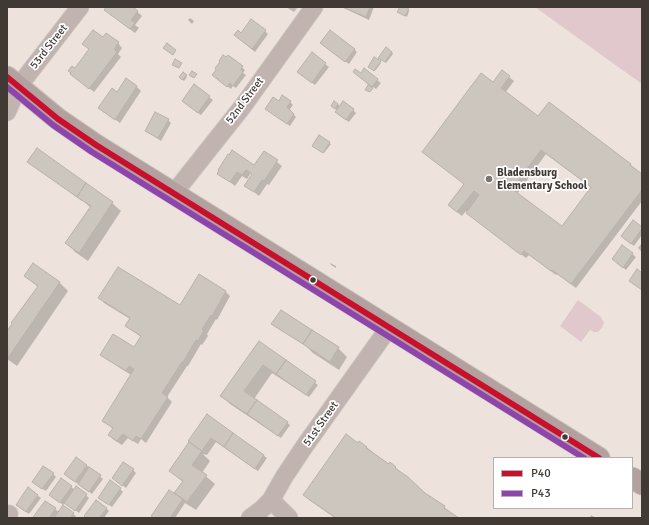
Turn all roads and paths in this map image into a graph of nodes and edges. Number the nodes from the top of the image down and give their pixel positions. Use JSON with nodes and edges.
{"nodes":[{"id":1,"x":80,"y":7,"type":"edge"},
{"id":2,"x":314,"y":7,"type":"edge"},
{"id":3,"x":11,"y":86,"type":"edge"},
{"id":4,"x":7,"y":112,"type":"edge"},
{"id":5,"x":174,"y":193,"type":"junction"},
{"id":6,"x":390,"y":329,"type":"junction"},
{"id":7,"x":597,"y":457,"type":"edge"},
{"id":8,"x":633,"y":479,"type":"edge"},
{"id":9,"x":642,"y":484,"type":"edge"},
{"id":10,"x":271,"y":500,"type":"junction"},
{"id":11,"x":250,"y":518,"type":"edge"},
{"id":12,"x":289,"y":518,"type":"edge"}],
"edges":[{"from":1,"to":3,"type":"street","name":"53rd Street"},
{"from":2,"to":5,"type":"street","name":"52nd Street"},
{"from":3,"to":4,"type":"street","name":"53rd Street"},
{"from":3,"to":5,"type":"main road"},
{"from":5,"to":6,"type":"main road"},
{"from":6,"to":7,"type":"main road"},
{"from":6,"to":10,"type":"street","name":"51st Street"},
{"from":8,"to":9,"type":"main road"},
{"from":10,"to":11,"type":"street","name":"51st Street"},
{"from":10,"to":12,"type":"street"}]}
